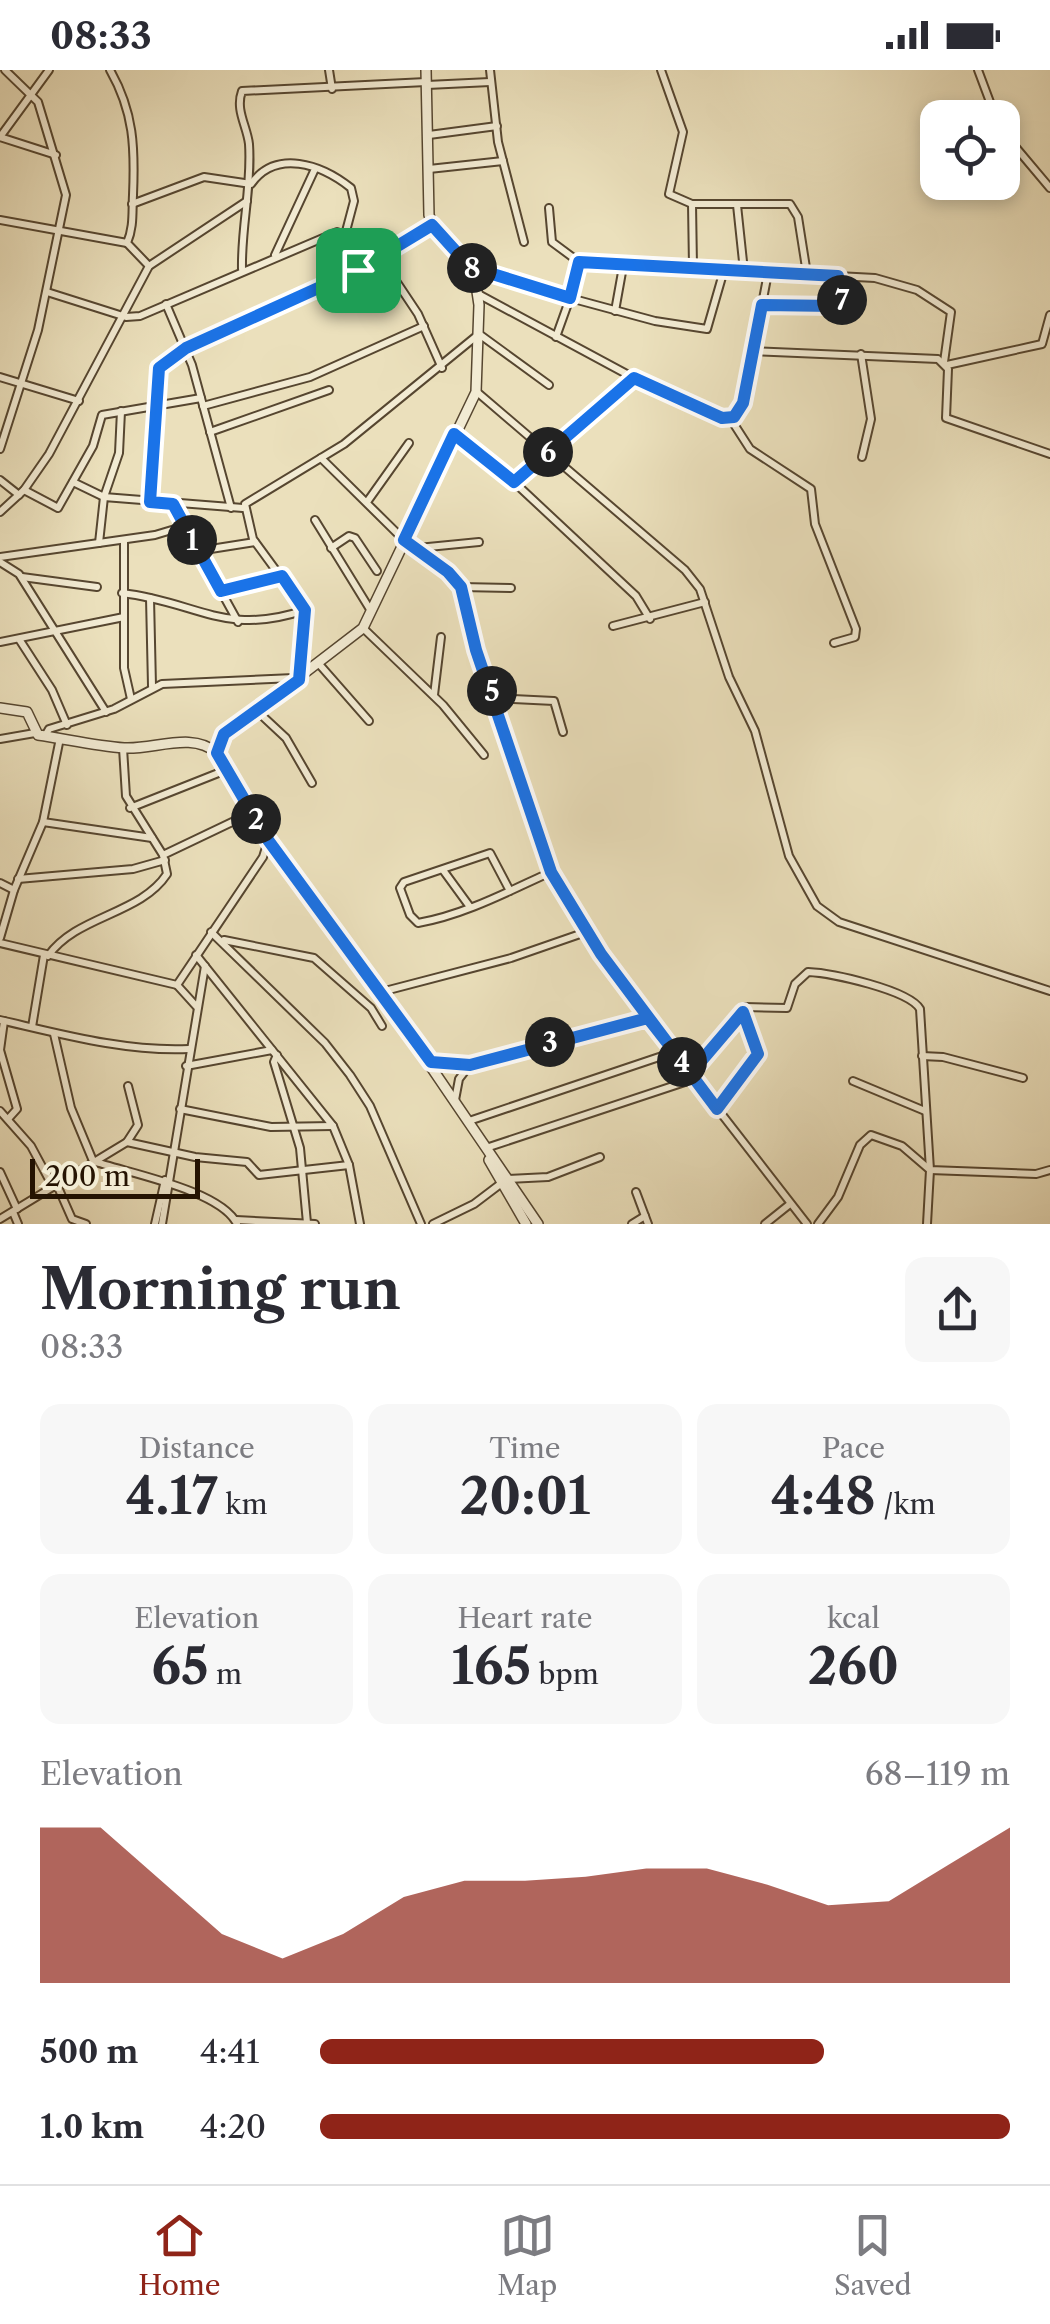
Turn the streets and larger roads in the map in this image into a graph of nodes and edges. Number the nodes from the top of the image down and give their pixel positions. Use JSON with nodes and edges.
{"nodes":[{"id":1,"x":5,"y":70,"type":"edge"},
{"id":2,"x":48,"y":70,"type":"edge"},
{"id":3,"x":110,"y":70,"type":"edge"},
{"id":4,"x":329,"y":70,"type":"edge"},
{"id":5,"x":426,"y":70,"type":"edge"},
{"id":6,"x":490,"y":70,"type":"edge"},
{"id":7,"x":660,"y":70,"type":"edge"},
{"id":8,"x":978,"y":70,"type":"edge"},
{"id":9,"x":490,"y":82,"type":"junction"},
{"id":10,"x":427,"y":84,"type":"junction"},
{"id":11,"x":332,"y":89,"type":"junction"},
{"id":12,"x":31,"y":91,"type":"junction"},
{"id":13,"x":989,"y":100,"type":"edge"},
{"id":14,"x":496,"y":126,"type":"junction"},
{"id":15,"x":429,"y":134,"type":"junction"},
{"id":16,"x":0,"y":137,"type":"edge"},
{"id":17,"x":1020,"y":152,"type":"edge"},
{"id":18,"x":56,"y":155,"type":"junction"},
{"id":19,"x":503,"y":161,"type":"junction"},
{"id":20,"x":430,"y":169,"type":"junction"},
{"id":21,"x":314,"y":171,"type":"junction"},
{"id":22,"x":250,"y":184,"type":"junction"},
{"id":23,"x":1050,"y":188,"type":"edge"},
{"id":24,"x":247,"y":200,"type":"junction"},
{"id":25,"x":132,"y":204,"type":"junction"},
{"id":26,"x":692,"y":204,"type":"junction"},
{"id":27,"x":737,"y":205,"type":"junction"},
{"id":28,"x":550,"y":208,"type":"dead end"},
{"id":29,"x":0,"y":220,"type":"edge"},
{"id":30,"x":432,"y":225,"type":"junction"},
{"id":31,"x":60,"y":233,"type":"junction"},
{"id":32,"x":345,"y":235,"type":"junction"},
{"id":33,"x":524,"y":242,"type":"dead end"},
{"id":34,"x":127,"y":243,"type":"junction"},
{"id":35,"x":275,"y":256,"type":"junction"},
{"id":36,"x":380,"y":257,"type":"junction"},
{"id":37,"x":624,"y":261,"type":"junction"},
{"id":38,"x":579,"y":262,"type":"junction"},
{"id":39,"x":149,"y":266,"type":"junction"},
{"id":40,"x":693,"y":266,"type":"junction"},
{"id":41,"x":470,"y":267,"type":"junction"},
{"id":42,"x":242,"y":269,"type":"junction"},
{"id":43,"x":358,"y":270,"type":"junction"},
{"id":44,"x":724,"y":270,"type":"junction"},
{"id":45,"x":744,"y":270,"type":"junction"},
{"id":46,"x":768,"y":273,"type":"junction"},
{"id":47,"x":807,"y":274,"type":"junction"},
{"id":48,"x":838,"y":276,"type":"junction"},
{"id":49,"x":47,"y":292,"type":"junction"},
{"id":50,"x":478,"y":294,"type":"junction"},
{"id":51,"x":570,"y":298,"type":"junction"},
{"id":52,"x":166,"y":304,"type":"junction"},
{"id":53,"x":762,"y":305,"type":"junction"},
{"id":54,"x":615,"y":311,"type":"junction"},
{"id":55,"x":1050,"y":315,"type":"edge"},
{"id":56,"x":126,"y":316,"type":"junction"},
{"id":57,"x":424,"y":326,"type":"junction"},
{"id":58,"x":479,"y":334,"type":"junction"},
{"id":59,"x":556,"y":337,"type":"junction"},
{"id":60,"x":186,"y":348,"type":"junction"},
{"id":61,"x":753,"y":351,"type":"junction"},
{"id":62,"x":861,"y":354,"type":"junction"},
{"id":63,"x":946,"y":363,"type":"junction"},
{"id":64,"x":442,"y":368,"type":"junction"},
{"id":65,"x":0,"y":378,"type":"edge"},
{"id":66,"x":634,"y":378,"type":"junction"},
{"id":67,"x":19,"y":383,"type":"junction"},
{"id":68,"x":549,"y":385,"type":"dead end"},
{"id":69,"x":329,"y":390,"type":"dead end"},
{"id":70,"x":476,"y":392,"type":"junction"},
{"id":71,"x":79,"y":401,"type":"junction"},
{"id":72,"x":202,"y":402,"type":"junction"},
{"id":73,"x":155,"y":408,"type":"junction"},
{"id":74,"x":121,"y":411,"type":"junction"},
{"id":75,"x":730,"y":418,"type":"junction"},
{"id":76,"x":210,"y":432,"type":"junction"},
{"id":77,"x":454,"y":434,"type":"junction"},
{"id":78,"x":409,"y":443,"type":"dead end"},
{"id":79,"x":0,"y":449,"type":"edge"},
{"id":80,"x":549,"y":452,"type":"junction"},
{"id":81,"x":1050,"y":454,"type":"edge"},
{"id":82,"x":862,"y":457,"type":"dead end"},
{"id":83,"x":321,"y":458,"type":"junction"},
{"id":84,"x":0,"y":480,"type":"edge"},
{"id":85,"x":73,"y":482,"type":"junction"},
{"id":86,"x":514,"y":482,"type":"junction"},
{"id":87,"x":21,"y":492,"type":"junction"},
{"id":88,"x":104,"y":497,"type":"junction"},
{"id":89,"x":150,"y":502,"type":"junction"},
{"id":90,"x":367,"y":502,"type":"junction"},
{"id":91,"x":173,"y":504,"type":"junction"},
{"id":92,"x":231,"y":508,"type":"junction"},
{"id":93,"x":243,"y":508,"type":"junction"},
{"id":94,"x":0,"y":512,"type":"edge"},
{"id":95,"x":316,"y":520,"type":"dead end"},
{"id":96,"x":185,"y":526,"type":"junction"},
{"id":97,"x":124,"y":540,"type":"junction"},
{"id":98,"x":404,"y":540,"type":"junction"},
{"id":99,"x":255,"y":542,"type":"junction"},
{"id":100,"x":479,"y":542,"type":"dead end"},
{"id":101,"x":100,"y":543,"type":"junction"},
{"id":102,"x":331,"y":548,"type":"junction"},
{"id":103,"x":416,"y":548,"type":"junction"},
{"id":104,"x":198,"y":551,"type":"junction"},
{"id":105,"x":0,"y":559,"type":"edge"},
{"id":106,"x":377,"y":571,"type":"dead end"},
{"id":107,"x":282,"y":576,"type":"junction"},
{"id":108,"x":21,"y":577,"type":"junction"},
{"id":109,"x":97,"y":587,"type":"dead end"},
{"id":110,"x":461,"y":587,"type":"junction"},
{"id":111,"x":511,"y":588,"type":"dead end"},
{"id":112,"x":221,"y":591,"type":"junction"},
{"id":113,"x":122,"y":593,"type":"junction"},
{"id":114,"x":150,"y":598,"type":"junction"},
{"id":115,"x":705,"y":602,"type":"junction"},
{"id":116,"x":305,"y":610,"type":"junction"},
{"id":117,"x":372,"y":612,"type":"junction"},
{"id":118,"x":124,"y":616,"type":"junction"},
{"id":119,"x":650,"y":618,"type":"junction"},
{"id":120,"x":238,"y":623,"type":"junction"},
{"id":121,"x":613,"y":626,"type":"dead end"},
{"id":122,"x":363,"y":628,"type":"junction"},
{"id":123,"x":56,"y":629,"type":"junction"},
{"id":124,"x":441,"y":637,"type":"dead end"},
{"id":125,"x":19,"y":639,"type":"junction"},
{"id":126,"x":0,"y":642,"type":"edge"},
{"id":127,"x":834,"y":643,"type":"dead end"},
{"id":128,"x":319,"y":664,"type":"junction"},
{"id":129,"x":299,"y":678,"type":"junction"},
{"id":130,"x":152,"y":687,"type":"junction"},
{"id":131,"x":434,"y":695,"type":"junction"},
{"id":132,"x":495,"y":698,"type":"junction"},
{"id":133,"x":132,"y":699,"type":"junction"},
{"id":134,"x":0,"y":708,"type":"edge"},
{"id":135,"x":257,"y":711,"type":"junction"},
{"id":136,"x":106,"y":712,"type":"junction"},
{"id":137,"x":370,"y":721,"type":"dead end"},
{"id":138,"x":67,"y":725,"type":"junction"},
{"id":139,"x":563,"y":732,"type":"dead end"},
{"id":140,"x":40,"y":734,"type":"junction"},
{"id":141,"x":60,"y":738,"type":"junction"},
{"id":142,"x":0,"y":739,"type":"edge"},
{"id":143,"x":123,"y":748,"type":"junction"},
{"id":144,"x":217,"y":753,"type":"junction"},
{"id":145,"x":484,"y":754,"type":"dead end"},
{"id":146,"x":226,"y":770,"type":"junction"},
{"id":147,"x":312,"y":782,"type":"dead end"},
{"id":148,"x":130,"y":808,"type":"junction"},
{"id":149,"x":252,"y":813,"type":"junction"},
{"id":150,"x":42,"y":822,"type":"junction"},
{"id":151,"x":152,"y":838,"type":"junction"},
{"id":152,"x":268,"y":840,"type":"junction"},
{"id":153,"x":164,"y":858,"type":"junction"},
{"id":154,"x":443,"y":870,"type":"junction"},
{"id":155,"x":551,"y":872,"type":"junction"},
{"id":156,"x":18,"y":879,"type":"junction"},
{"id":157,"x":0,"y":882,"type":"edge"},
{"id":158,"x":14,"y":890,"type":"junction"},
{"id":159,"x":510,"y":890,"type":"junction"},
{"id":160,"x":470,"y":907,"type":"junction"},
{"id":161,"x":211,"y":932,"type":"junction"},
{"id":162,"x":586,"y":932,"type":"junction"},
{"id":163,"x":0,"y":940,"type":"edge"},
{"id":164,"x":220,"y":940,"type":"junction"},
{"id":165,"x":196,"y":955,"type":"junction"},
{"id":166,"x":46,"y":956,"type":"junction"},
{"id":167,"x":206,"y":965,"type":"junction"},
{"id":168,"x":178,"y":985,"type":"junction"},
{"id":169,"x":1050,"y":991,"type":"edge"},
{"id":170,"x":381,"y":992,"type":"junction"},
{"id":171,"x":197,"y":1008,"type":"junction"},
{"id":172,"x":743,"y":1012,"type":"junction"},
{"id":173,"x":648,"y":1018,"type":"junction"},
{"id":174,"x":2,"y":1020,"type":"edge"},
{"id":175,"x":382,"y":1026,"type":"dead end"},
{"id":176,"x":32,"y":1028,"type":"junction"},
{"id":177,"x":54,"y":1034,"type":"junction"},
{"id":178,"x":189,"y":1049,"type":"junction"},
{"id":179,"x":274,"y":1052,"type":"junction"},
{"id":180,"x":674,"y":1052,"type":"junction"},
{"id":181,"x":922,"y":1056,"type":"junction"},
{"id":182,"x":431,"y":1062,"type":"junction"},
{"id":183,"x":470,"y":1065,"type":"junction"},
{"id":184,"x":186,"y":1066,"type":"junction"},
{"id":185,"x":693,"y":1076,"type":"junction"},
{"id":186,"x":1023,"y":1078,"type":"dead end"},
{"id":187,"x":853,"y":1081,"type":"dead end"},
{"id":188,"x":128,"y":1086,"type":"dead end"},
{"id":189,"x":455,"y":1100,"type":"junction"},
{"id":190,"x":180,"y":1109,"type":"junction"},
{"id":191,"x":717,"y":1109,"type":"junction"},
{"id":192,"x":0,"y":1111,"type":"edge"},
{"id":193,"x":926,"y":1112,"type":"junction"},
{"id":194,"x":8,"y":1119,"type":"junction"},
{"id":195,"x":469,"y":1121,"type":"junction"},
{"id":196,"x":332,"y":1126,"type":"junction"},
{"id":197,"x":295,"y":1130,"type":"junction"},
{"id":198,"x":127,"y":1142,"type":"junction"},
{"id":199,"x":485,"y":1148,"type":"junction"},
{"id":200,"x":173,"y":1153,"type":"junction"},
{"id":201,"x":600,"y":1158,"type":"dead end"},
{"id":202,"x":93,"y":1161,"type":"junction"},
{"id":203,"x":348,"y":1165,"type":"junction"},
{"id":204,"x":304,"y":1170,"type":"junction"},
{"id":205,"x":930,"y":1170,"type":"junction"},
{"id":206,"x":1050,"y":1170,"type":"edge"},
{"id":207,"x":0,"y":1172,"type":"edge"},
{"id":208,"x":504,"y":1180,"type":"junction"},
{"id":209,"x":2,"y":1182,"type":"edge"},
{"id":210,"x":166,"y":1184,"type":"junction"},
{"id":211,"x":55,"y":1186,"type":"junction"},
{"id":212,"x":636,"y":1192,"type":"dead end"},
{"id":213,"x":790,"y":1204,"type":"junction"},
{"id":214,"x":15,"y":1210,"type":"junction"},
{"id":215,"x":0,"y":1219,"type":"edge"},
{"id":216,"x":647,"y":1220,"type":"edge"},
{"id":217,"x":68,"y":1222,"type":"edge"},
{"id":218,"x":236,"y":1222,"type":"edge"},
{"id":219,"x":18,"y":1224,"type":"edge"},
{"id":220,"x":86,"y":1224,"type":"edge"},
{"id":221,"x":158,"y":1224,"type":"edge"},
{"id":222,"x":306,"y":1224,"type":"edge"},
{"id":223,"x":316,"y":1224,"type":"edge"},
{"id":224,"x":360,"y":1224,"type":"edge"},
{"id":225,"x":421,"y":1224,"type":"edge"},
{"id":226,"x":433,"y":1224,"type":"edge"},
{"id":227,"x":526,"y":1224,"type":"edge"},
{"id":228,"x":538,"y":1224,"type":"edge"},
{"id":229,"x":632,"y":1224,"type":"edge"},
{"id":230,"x":765,"y":1224,"type":"edge"},
{"id":231,"x":807,"y":1224,"type":"edge"},
{"id":232,"x":818,"y":1224,"type":"edge"},
{"id":233,"x":928,"y":1224,"type":"edge"}],
"edges":[{"from":1,"to":12,"type":"street"},
{"from":2,"to":12,"type":"street"},
{"from":3,"to":25,"type":"street"},
{"from":4,"to":11,"type":"street"},
{"from":5,"to":10,"type":"street"},
{"from":6,"to":9,"type":"street"},
{"from":7,"to":26,"type":"street"},
{"from":8,"to":13,"type":"street"},
{"from":9,"to":10,"type":"street"},
{"from":9,"to":14,"type":"street"},
{"from":10,"to":11,"type":"street"},
{"from":10,"to":15,"type":"street"},
{"from":11,"to":22,"type":"street"},
{"from":12,"to":16,"type":"street"},
{"from":12,"to":18,"type":"street"},
{"from":14,"to":15,"type":"street"},
{"from":14,"to":19,"type":"street"},
{"from":15,"to":20,"type":"street"},
{"from":16,"to":18,"type":"street"},
{"from":17,"to":23,"type":"street"},
{"from":18,"to":31,"type":"street"},
{"from":19,"to":20,"type":"street"},
{"from":19,"to":33,"type":"street"},
{"from":20,"to":30,"type":"street"},
{"from":21,"to":22,"type":"street"},
{"from":21,"to":32,"type":"street"},
{"from":21,"to":35,"type":"street"},
{"from":22,"to":24,"type":"street"},
{"from":22,"to":25,"type":"street"},
{"from":24,"to":39,"type":"street"},
{"from":24,"to":42,"type":"street"},
{"from":25,"to":34,"type":"street"},
{"from":26,"to":27,"type":"street"},
{"from":26,"to":40,"type":"street"},
{"from":27,"to":45,"type":"street"},
{"from":27,"to":47,"type":"street"},
{"from":28,"to":38,"type":"street"},
{"from":29,"to":31,"type":"street"},
{"from":30,"to":36,"type":"street"},
{"from":30,"to":41,"type":"street"},
{"from":31,"to":34,"type":"street"},
{"from":31,"to":49,"type":"street"},
{"from":32,"to":35,"type":"street"},
{"from":32,"to":43,"type":"street"},
{"from":34,"to":39,"type":"street"},
{"from":35,"to":42,"type":"street"},
{"from":36,"to":43,"type":"street"},
{"from":36,"to":57,"type":"street"},
{"from":37,"to":38,"type":"street"},
{"from":37,"to":40,"type":"street"},
{"from":37,"to":54,"type":"street"},
{"from":38,"to":51,"type":"street"},
{"from":39,"to":56,"type":"street"},
{"from":40,"to":44,"type":"street"},
{"from":41,"to":50,"type":"street"},
{"from":41,"to":51,"type":"street"},
{"from":42,"to":52,"type":"street"},
{"from":43,"to":60,"type":"street"},
{"from":44,"to":45,"type":"street"},
{"from":44,"to":54,"type":"street"},
{"from":45,"to":46,"type":"street"},
{"from":46,"to":47,"type":"street"},
{"from":46,"to":53,"type":"street"},
{"from":47,"to":48,"type":"street"},
{"from":48,"to":53,"type":"street"},
{"from":48,"to":63,"type":"street"},
{"from":49,"to":56,"type":"street"},
{"from":49,"to":67,"type":"street"},
{"from":50,"to":58,"type":"street"},
{"from":50,"to":59,"type":"street"},
{"from":51,"to":54,"type":"street"},
{"from":51,"to":59,"type":"street"},
{"from":52,"to":56,"type":"street"},
{"from":52,"to":60,"type":"street"},
{"from":53,"to":61,"type":"street"},
{"from":55,"to":63,"type":"street"},
{"from":56,"to":71,"type":"street"},
{"from":57,"to":64,"type":"street"},
{"from":57,"to":72,"type":"street"},
{"from":58,"to":64,"type":"street"},
{"from":58,"to":68,"type":"street"},
{"from":58,"to":70,"type":"street"},
{"from":59,"to":66,"type":"street"},
{"from":60,"to":72,"type":"street"},
{"from":60,"to":73,"type":"street"},
{"from":61,"to":62,"type":"street"},
{"from":61,"to":75,"type":"street"},
{"from":62,"to":63,"type":"street"},
{"from":62,"to":82,"type":"street"},
{"from":63,"to":81,"type":"street"},
{"from":64,"to":83,"type":"street"},
{"from":65,"to":67,"type":"street"},
{"from":66,"to":75,"type":"street"},
{"from":66,"to":80,"type":"street"},
{"from":67,"to":71,"type":"street"},
{"from":67,"to":79,"type":"street"},
{"from":69,"to":76,"type":"street"},
{"from":70,"to":77,"type":"street"},
{"from":70,"to":80,"type":"street"},
{"from":71,"to":87,"type":"street"},
{"from":72,"to":73,"type":"street"},
{"from":72,"to":76,"type":"street"},
{"from":73,"to":74,"type":"street"},
{"from":73,"to":89,"type":"street"},
{"from":74,"to":85,"type":"street"},
{"from":74,"to":88,"type":"street"},
{"from":75,"to":127,"type":"street"},
{"from":76,"to":92,"type":"street"},
{"from":77,"to":86,"type":"street"},
{"from":77,"to":98,"type":"street"},
{"from":78,"to":90,"type":"street"},
{"from":80,"to":86,"type":"street"},
{"from":80,"to":115,"type":"street"},
{"from":83,"to":90,"type":"street"},
{"from":83,"to":93,"type":"street"},
{"from":84,"to":87,"type":"street"},
{"from":85,"to":87,"type":"street"},
{"from":85,"to":88,"type":"street"},
{"from":86,"to":119,"type":"street"},
{"from":87,"to":94,"type":"street"},
{"from":88,"to":89,"type":"street"},
{"from":88,"to":101,"type":"street"},
{"from":89,"to":91,"type":"street"},
{"from":90,"to":98,"type":"street"},
{"from":91,"to":92,"type":"street"},
{"from":91,"to":96,"type":"street"},
{"from":92,"to":93,"type":"street"},
{"from":93,"to":99,"type":"street"},
{"from":95,"to":102,"type":"street"},
{"from":96,"to":97,"type":"street"},
{"from":96,"to":104,"type":"street"},
{"from":97,"to":101,"type":"street"},
{"from":97,"to":113,"type":"street"},
{"from":98,"to":103,"type":"street"},
{"from":98,"to":117,"type":"street"},
{"from":99,"to":104,"type":"street"},
{"from":99,"to":107,"type":"street"},
{"from":100,"to":103,"type":"street"},
{"from":101,"to":105,"type":"street"},
{"from":102,"to":106,"type":"street"},
{"from":102,"to":117,"type":"street"},
{"from":103,"to":110,"type":"street"},
{"from":104,"to":112,"type":"street"},
{"from":105,"to":108,"type":"street"},
{"from":107,"to":112,"type":"street"},
{"from":107,"to":116,"type":"street"},
{"from":108,"to":109,"type":"street"},
{"from":108,"to":123,"type":"street"},
{"from":110,"to":111,"type":"street"},
{"from":110,"to":132,"type":"street"},
{"from":112,"to":120,"type":"street"},
{"from":113,"to":114,"type":"street"},
{"from":113,"to":118,"type":"street"},
{"from":114,"to":120,"type":"street"},
{"from":114,"to":130,"type":"street"},
{"from":115,"to":119,"type":"street"},
{"from":115,"to":169,"type":"street"},
{"from":116,"to":120,"type":"street"},
{"from":116,"to":129,"type":"street"},
{"from":117,"to":122,"type":"street"},
{"from":118,"to":123,"type":"street"},
{"from":118,"to":133,"type":"street"},
{"from":119,"to":121,"type":"street"},
{"from":122,"to":128,"type":"street"},
{"from":122,"to":131,"type":"street"},
{"from":123,"to":125,"type":"street"},
{"from":123,"to":136,"type":"street"},
{"from":124,"to":131,"type":"street"},
{"from":125,"to":126,"type":"street"},
{"from":125,"to":138,"type":"street"},
{"from":128,"to":129,"type":"street"},
{"from":128,"to":137,"type":"street"},
{"from":129,"to":130,"type":"street"},
{"from":129,"to":135,"type":"street"},
{"from":130,"to":133,"type":"street"},
{"from":131,"to":145,"type":"street"},
{"from":132,"to":139,"type":"street"},
{"from":132,"to":155,"type":"street"},
{"from":133,"to":136,"type":"street"},
{"from":134,"to":140,"type":"street"},
{"from":135,"to":144,"type":"street"},
{"from":135,"to":147,"type":"street"},
{"from":136,"to":138,"type":"street"},
{"from":138,"to":140,"type":"street"},
{"from":140,"to":141,"type":"street"},
{"from":140,"to":142,"type":"street"},
{"from":141,"to":143,"type":"street"},
{"from":141,"to":150,"type":"street"},
{"from":143,"to":144,"type":"street"},
{"from":143,"to":148,"type":"street"},
{"from":144,"to":146,"type":"street"},
{"from":146,"to":148,"type":"street"},
{"from":146,"to":149,"type":"street"},
{"from":148,"to":151,"type":"street"},
{"from":149,"to":152,"type":"street"},
{"from":149,"to":153,"type":"street"},
{"from":150,"to":151,"type":"street"},
{"from":150,"to":156,"type":"street"},
{"from":151,"to":153,"type":"street"},
{"from":152,"to":161,"type":"street"},
{"from":152,"to":170,"type":"street"},
{"from":153,"to":156,"type":"street"},
{"from":153,"to":166,"type":"street"},
{"from":154,"to":159,"type":"street"},
{"from":154,"to":160,"type":"street"},
{"from":154,"to":160,"type":"street"},
{"from":155,"to":159,"type":"street"},
{"from":155,"to":162,"type":"street"},
{"from":156,"to":158,"type":"street"},
{"from":157,"to":158,"type":"street"},
{"from":158,"to":163,"type":"street"},
{"from":159,"to":160,"type":"street"},
{"from":161,"to":164,"type":"street"},
{"from":161,"to":165,"type":"street"},
{"from":162,"to":170,"type":"street"},
{"from":162,"to":173,"type":"street"},
{"from":163,"to":166,"type":"street"},
{"from":164,"to":175,"type":"street"},
{"from":164,"to":225,"type":"street"},
{"from":165,"to":167,"type":"street"},
{"from":165,"to":168,"type":"street"},
{"from":166,"to":168,"type":"street"},
{"from":166,"to":176,"type":"street"},
{"from":167,"to":171,"type":"street"},
{"from":167,"to":179,"type":"street"},
{"from":168,"to":171,"type":"street"},
{"from":170,"to":182,"type":"street"},
{"from":171,"to":178,"type":"street"},
{"from":172,"to":181,"type":"street"},
{"from":172,"to":185,"type":"street"},
{"from":172,"to":191,"type":"street"},
{"from":173,"to":180,"type":"street"},
{"from":173,"to":183,"type":"street"},
{"from":174,"to":176,"type":"street"},
{"from":174,"to":194,"type":"street"},
{"from":176,"to":177,"type":"street"},
{"from":177,"to":178,"type":"street"},
{"from":177,"to":202,"type":"street"},
{"from":178,"to":184,"type":"street"},
{"from":179,"to":184,"type":"street"},
{"from":179,"to":196,"type":"street"},
{"from":179,"to":197,"type":"street"},
{"from":180,"to":185,"type":"street"},
{"from":180,"to":195,"type":"street"},
{"from":181,"to":186,"type":"street"},
{"from":181,"to":193,"type":"street"},
{"from":182,"to":183,"type":"street"},
{"from":182,"to":189,"type":"street"},
{"from":183,"to":189,"type":"street"},
{"from":184,"to":190,"type":"street"},
{"from":185,"to":191,"type":"street"},
{"from":185,"to":199,"type":"street"},
{"from":187,"to":193,"type":"street"},
{"from":188,"to":198,"type":"street"},
{"from":189,"to":195,"type":"street"},
{"from":190,"to":197,"type":"street"},
{"from":190,"to":200,"type":"street"},
{"from":191,"to":213,"type":"street"},
{"from":192,"to":194,"type":"street"},
{"from":193,"to":205,"type":"street"},
{"from":194,"to":211,"type":"street"},
{"from":195,"to":199,"type":"street"},
{"from":196,"to":197,"type":"street"},
{"from":196,"to":203,"type":"street"},
{"from":197,"to":204,"type":"street"},
{"from":198,"to":200,"type":"street"},
{"from":198,"to":202,"type":"street"},
{"from":199,"to":208,"type":"street"},
{"from":200,"to":204,"type":"street"},
{"from":200,"to":210,"type":"street"},
{"from":201,"to":208,"type":"street"},
{"from":202,"to":210,"type":"street"},
{"from":202,"to":211,"type":"street"},
{"from":203,"to":204,"type":"street"},
{"from":203,"to":224,"type":"street"},
{"from":204,"to":222,"type":"street"},
{"from":205,"to":206,"type":"street"},
{"from":205,"to":232,"type":"street"},
{"from":205,"to":233,"type":"street"},
{"from":207,"to":209,"type":"street"},
{"from":208,"to":226,"type":"street"},
{"from":208,"to":227,"type":"street"},
{"from":208,"to":228,"type":"street"},
{"from":209,"to":214,"type":"street"},
{"from":210,"to":218,"type":"street"},
{"from":210,"to":221,"type":"street"},
{"from":211,"to":214,"type":"street"},
{"from":211,"to":217,"type":"street"},
{"from":212,"to":216,"type":"street"},
{"from":213,"to":230,"type":"street"},
{"from":213,"to":231,"type":"street"},
{"from":214,"to":215,"type":"street"},
{"from":214,"to":219,"type":"street"},
{"from":216,"to":229,"type":"street"},
{"from":217,"to":220,"type":"street"},
{"from":218,"to":222,"type":"street"},
{"from":222,"to":223,"type":"street"}]}
